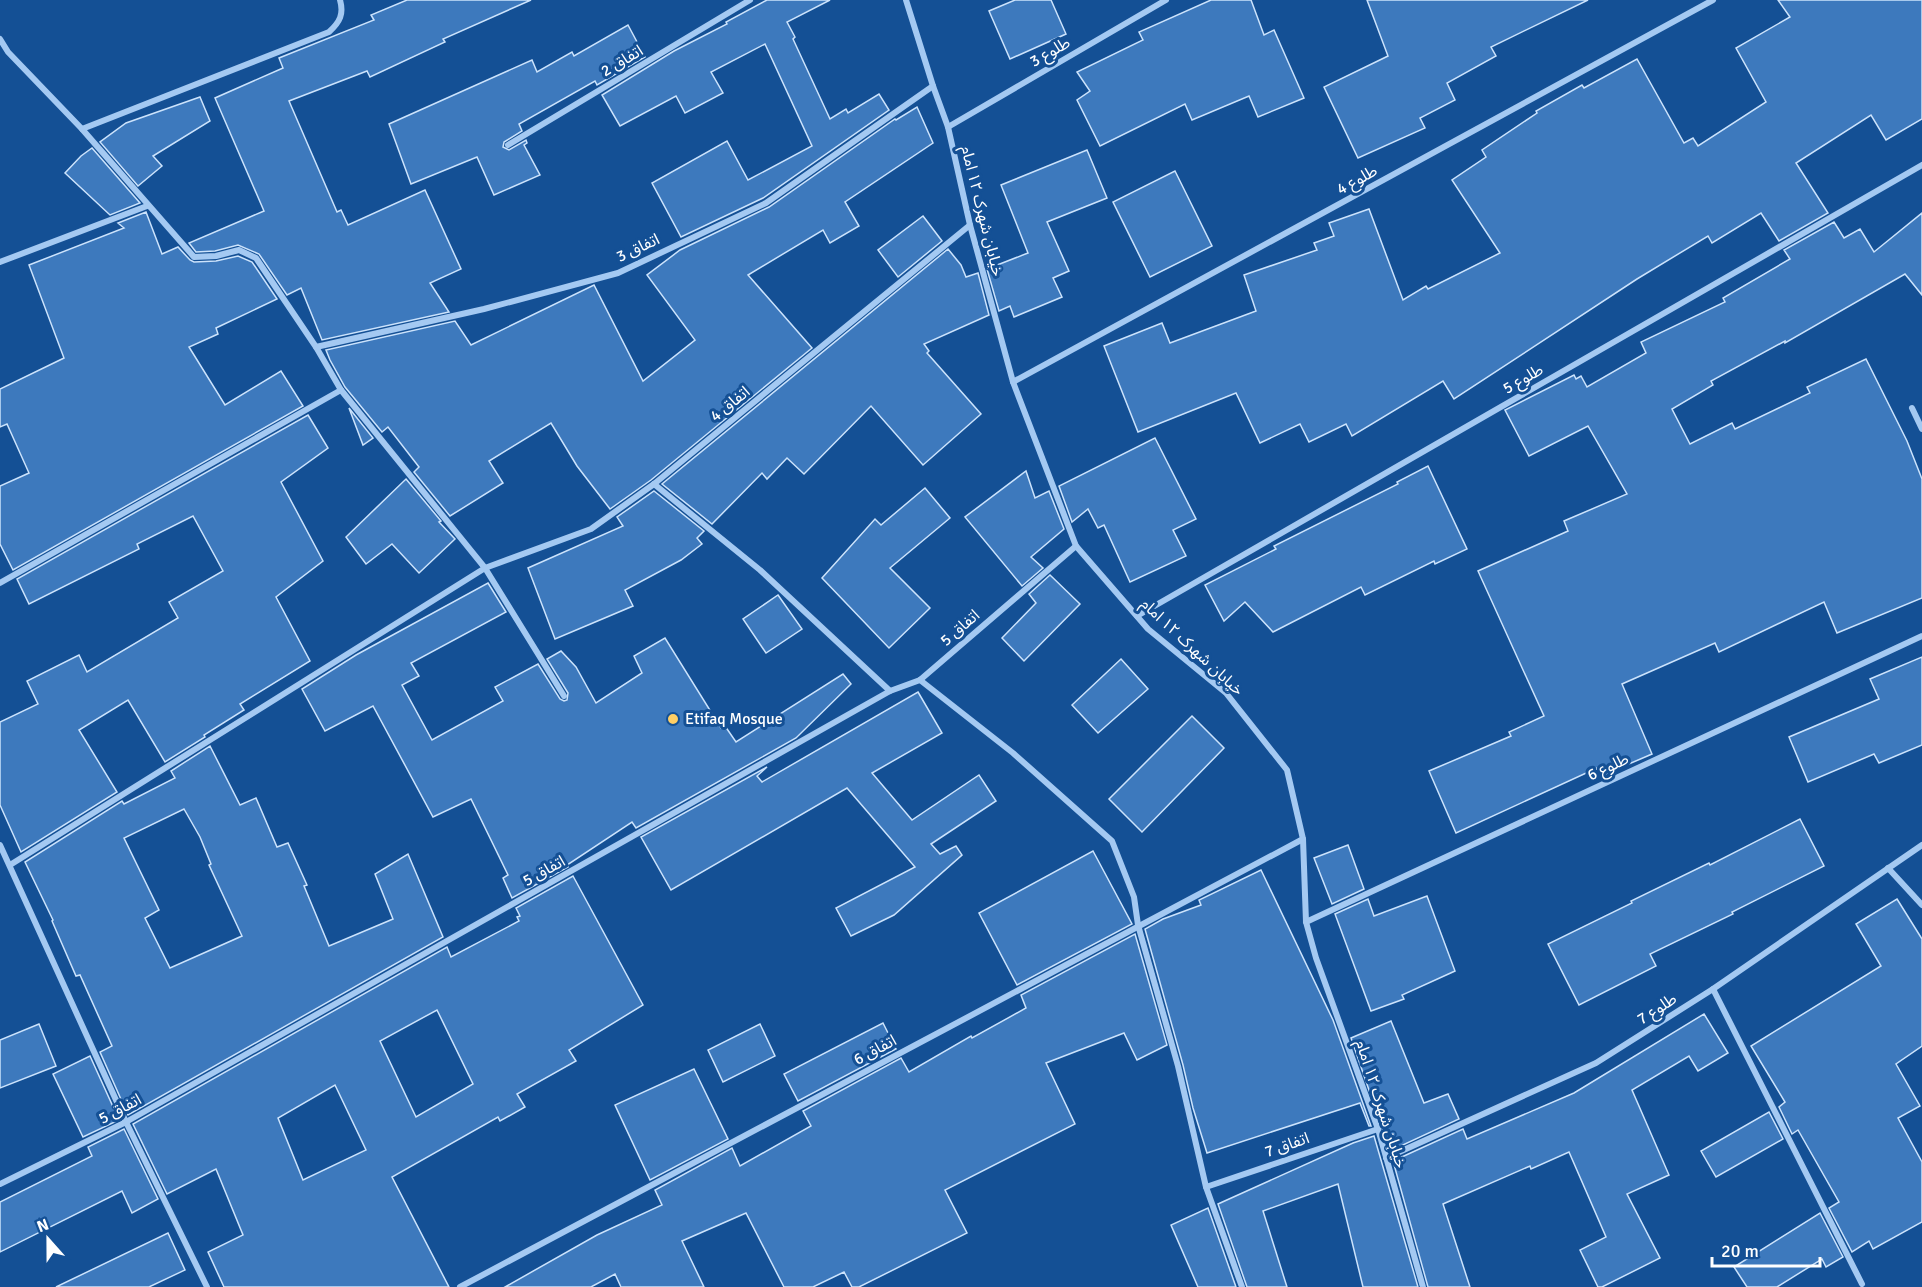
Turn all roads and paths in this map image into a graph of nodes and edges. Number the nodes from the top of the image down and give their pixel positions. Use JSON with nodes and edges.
{"nodes":[{"id":1,"x":340,"y":0,"type":"edge"},
{"id":2,"x":750,"y":0,"type":"edge"},
{"id":3,"x":906,"y":0,"type":"edge"},
{"id":4,"x":1166,"y":0,"type":"edge"},
{"id":5,"x":1713,"y":0,"type":"edge"},
{"id":6,"x":0,"y":39,"type":"edge"},
{"id":7,"x":933,"y":86,"type":"junction"},
{"id":8,"x":948,"y":128,"type":"junction"},
{"id":9,"x":82,"y":129,"type":"junction"},
{"id":10,"x":508,"y":145,"type":"dead end"},
{"id":11,"x":1922,"y":165,"type":"edge"},
{"id":12,"x":147,"y":206,"type":"junction"},
{"id":13,"x":970,"y":225,"type":"junction"},
{"id":14,"x":0,"y":262,"type":"edge"},
{"id":15,"x":316,"y":347,"type":"junction"},
{"id":16,"x":1013,"y":382,"type":"junction"},
{"id":17,"x":341,"y":390,"type":"junction"},
{"id":18,"x":1912,"y":408,"type":"dead end"},
{"id":19,"x":1922,"y":429,"type":"edge"},
{"id":20,"x":654,"y":484,"type":"junction"},
{"id":21,"x":1076,"y":546,"type":"junction"},
{"id":22,"x":485,"y":568,"type":"junction"},
{"id":23,"x":0,"y":583,"type":"edge"},
{"id":24,"x":1137,"y":616,"type":"junction"},
{"id":25,"x":1922,"y":636,"type":"edge"},
{"id":26,"x":920,"y":680,"type":"junction"},
{"id":27,"x":890,"y":691,"type":"junction"},
{"id":28,"x":564,"y":696,"type":"dead end"},
{"id":29,"x":1303,"y":839,"type":"junction"},
{"id":30,"x":0,"y":845,"type":"edge"},
{"id":31,"x":1922,"y":845,"type":"edge"},
{"id":32,"x":10,"y":865,"type":"junction"},
{"id":33,"x":1888,"y":868,"type":"junction"},
{"id":34,"x":1922,"y":905,"type":"edge"},
{"id":35,"x":1306,"y":922,"type":"junction"},
{"id":36,"x":1138,"y":925,"type":"junction"},
{"id":37,"x":1713,"y":989,"type":"junction"},
{"id":38,"x":126,"y":1122,"type":"junction"},
{"id":39,"x":1378,"y":1129,"type":"junction"},
{"id":40,"x":1386,"y":1158,"type":"junction"},
{"id":41,"x":0,"y":1184,"type":"edge"},
{"id":42,"x":1206,"y":1187,"type":"junction"},
{"id":43,"x":1862,"y":1284,"type":"dead end"},
{"id":44,"x":207,"y":1287,"type":"edge"},
{"id":45,"x":460,"y":1287,"type":"edge"},
{"id":46,"x":1242,"y":1287,"type":"edge"},
{"id":47,"x":1423,"y":1287,"type":"edge"}],
"edges":[{"from":1,"to":9,"type":"street"},
{"from":2,"to":10,"type":"street","name":"اتفاق 2"},
{"from":3,"to":7,"type":"street","name":"خیابان شهرک ۱۲ امام"},
{"from":4,"to":8,"type":"street","name":"طلوع 3"},
{"from":5,"to":16,"type":"street","name":"طلوع 4"},
{"from":6,"to":9,"type":"street"},
{"from":7,"to":8,"type":"street","name":"خیابان شهرک ۱۲ امام"},
{"from":7,"to":15,"type":"street","name":"اتفاق 3"},
{"from":8,"to":13,"type":"street","name":"خیابان شهرک ۱۲ امام"},
{"from":9,"to":12,"type":"street"},
{"from":11,"to":24,"type":"street","name":"طلوع 5"},
{"from":12,"to":14,"type":"street"},
{"from":12,"to":15,"type":"street"},
{"from":13,"to":16,"type":"street","name":"خیابان شهرک ۱۲ امام"},
{"from":13,"to":20,"type":"street","name":"اتفاق 4"},
{"from":15,"to":17,"type":"street"},
{"from":16,"to":21,"type":"street","name":"خیابان شهرک ۱۲ امام"},
{"from":17,"to":22,"type":"street"},
{"from":17,"to":23,"type":"street"},
{"from":18,"to":19,"type":"street"},
{"from":20,"to":22,"type":"street","name":"اتفاق 4"},
{"from":20,"to":27,"type":"street"},
{"from":21,"to":24,"type":"street","name":"خیابان شهرک ۱۲ امام"},
{"from":21,"to":26,"type":"street","name":"اتفاق 5"},
{"from":22,"to":28,"type":"street"},
{"from":22,"to":32,"type":"street","name":"اتفاق 4"},
{"from":24,"to":29,"type":"street","name":"خیابان شهرک ۱۲ امام"},
{"from":25,"to":35,"type":"street","name":"طلوع 6"},
{"from":26,"to":27,"type":"street","name":"اتفاق 5"},
{"from":26,"to":36,"type":"street"},
{"from":27,"to":38,"type":"street","name":"اتفاق 5"},
{"from":29,"to":35,"type":"street","name":"خیابان شهرک ۱۲ امام"},
{"from":29,"to":36,"type":"street","name":"اتفاق 6"},
{"from":30,"to":32,"type":"street"},
{"from":31,"to":33,"type":"street","name":"طلوع 7"},
{"from":32,"to":38,"type":"street"},
{"from":33,"to":34,"type":"street"},
{"from":33,"to":37,"type":"street","name":"طلوع 7"},
{"from":35,"to":39,"type":"street","name":"خیابان شهرک ۱۲ امام"},
{"from":36,"to":42,"type":"street"},
{"from":36,"to":45,"type":"street","name":"اتفاق 6"},
{"from":37,"to":40,"type":"street","name":"طلوع 7"},
{"from":37,"to":43,"type":"street"},
{"from":38,"to":41,"type":"street","name":"اتفاق 5"},
{"from":38,"to":44,"type":"street"},
{"from":39,"to":40,"type":"street","name":"خیابان شهرک ۱۲ امام"},
{"from":39,"to":42,"type":"street","name":"اتفاق 7"},
{"from":40,"to":47,"type":"street","name":"خیابان شهرک ۱۲ امام"},
{"from":42,"to":46,"type":"street"}]}
